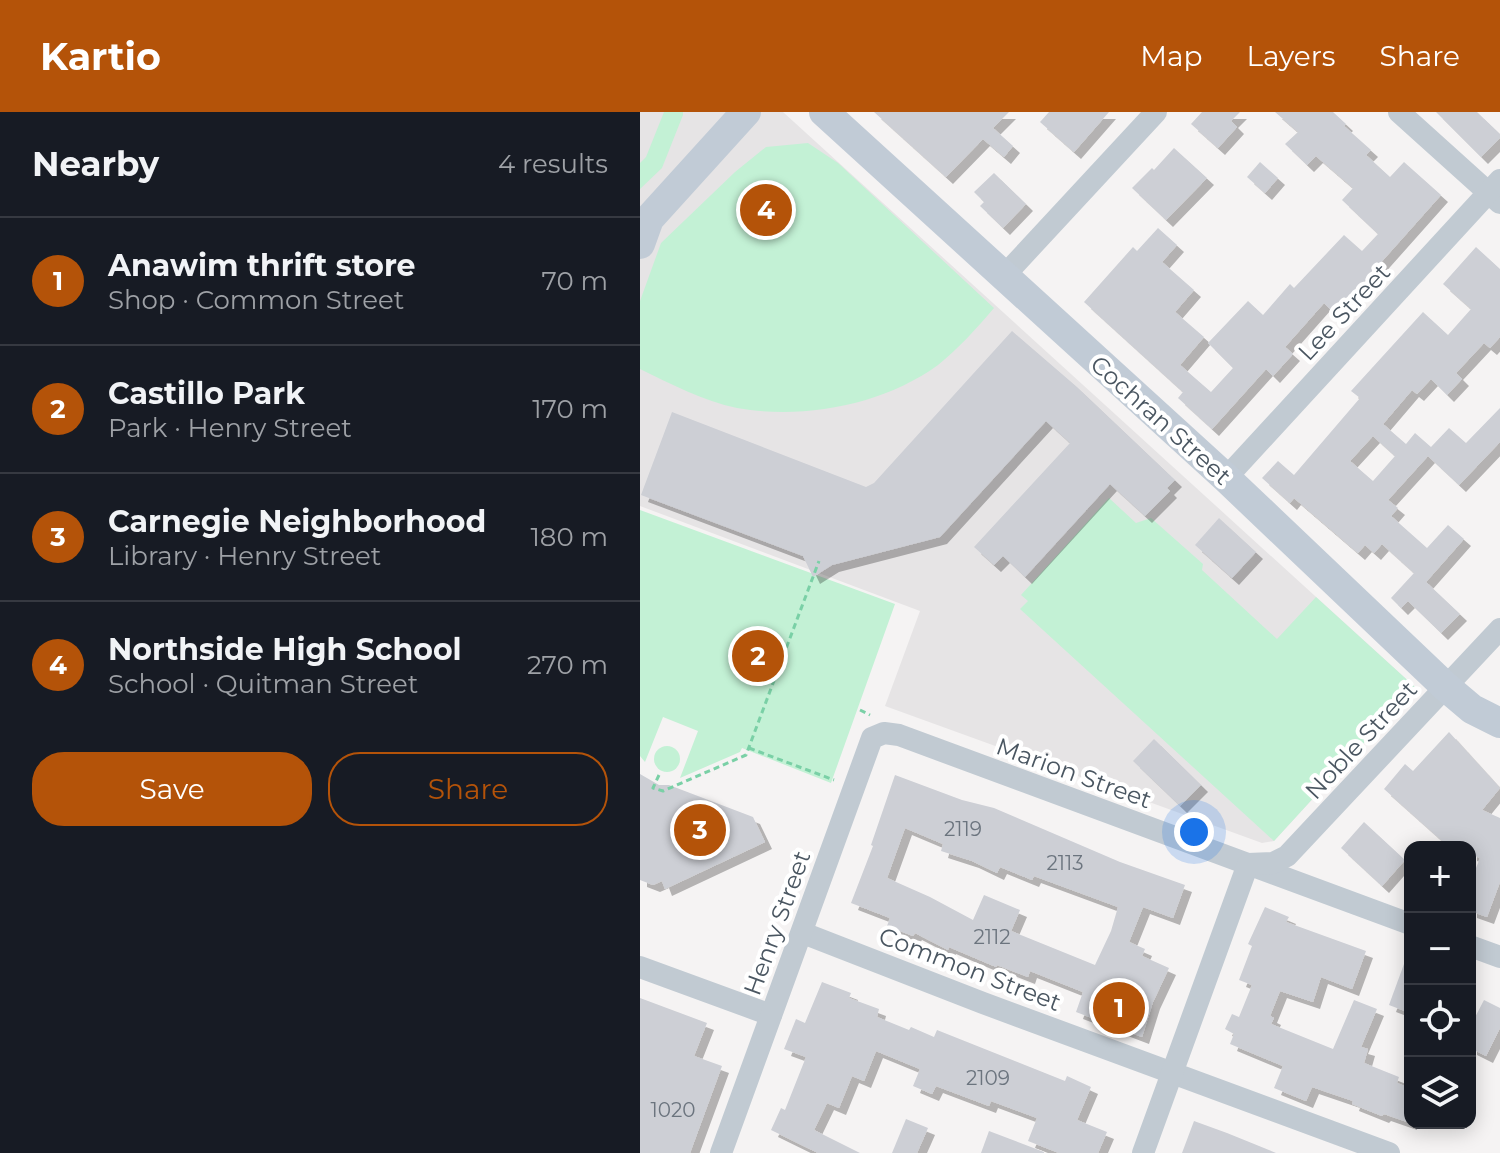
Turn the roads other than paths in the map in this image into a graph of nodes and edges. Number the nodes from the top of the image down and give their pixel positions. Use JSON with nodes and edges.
{"nodes":[{"id":1,"x":746,"y":112,"type":"edge"},
{"id":2,"x":824,"y":112,"type":"edge"},
{"id":3,"x":1156,"y":112,"type":"edge"},
{"id":4,"x":1399,"y":112,"type":"edge"},
{"id":5,"x":1496,"y":192,"type":"edge"},
{"id":6,"x":640,"y":244,"type":"edge"},
{"id":7,"x":1003,"y":277,"type":"junction"},
{"id":8,"x":1226,"y":478,"type":"junction"},
{"id":9,"x":1500,"y":629,"type":"edge"},
{"id":10,"x":1446,"y":687,"type":"junction"},
{"id":11,"x":1500,"y":723,"type":"edge"},
{"id":12,"x":899,"y":735,"type":"joint"},
{"id":13,"x":1248,"y":864,"type":"junction"},
{"id":14,"x":1404,"y":922,"type":"edge"},
{"id":15,"x":803,"y":933,"type":"junction"},
{"id":16,"x":1476,"y":948,"type":"edge"},
{"id":17,"x":1500,"y":957,"type":"edge"},
{"id":18,"x":640,"y":967,"type":"edge"},
{"id":19,"x":771,"y":1015,"type":"junction"},
{"id":20,"x":1172,"y":1073,"type":"junction"},
{"id":21,"x":721,"y":1153,"type":"edge"},
{"id":22,"x":1143,"y":1153,"type":"edge"},
{"id":23,"x":1389,"y":1153,"type":"edge"}],
"edges":[{"from":1,"to":6,"type":"street"},
{"from":2,"to":7,"type":"street","name":"Cochran Street"},
{"from":3,"to":7,"type":"street"},
{"from":4,"to":5,"type":"street"},
{"from":5,"to":8,"type":"street","name":"Lee Street"},
{"from":7,"to":8,"type":"street","name":"Cochran Street"},
{"from":8,"to":10,"type":"street","name":"Cochran Street"},
{"from":9,"to":10,"type":"street","name":"Noble Street"},
{"from":10,"to":11,"type":"street","name":"Cochran Street"},
{"from":10,"to":13,"type":"street","name":"Noble Street"},
{"from":12,"to":13,"type":"street","name":"Marion Street"},
{"from":12,"to":15,"type":"street","name":"Henry Street"},
{"from":13,"to":14,"type":"street","name":"Marion Street"},
{"from":13,"to":20,"type":"street"},
{"from":15,"to":19,"type":"street","name":"Henry Street"},
{"from":15,"to":20,"type":"street","name":"Common Street"},
{"from":16,"to":17,"type":"street"},
{"from":18,"to":19,"type":"street"},
{"from":19,"to":21,"type":"street","name":"Henry Street"},
{"from":20,"to":22,"type":"street"},
{"from":20,"to":23,"type":"street","name":"Common Street"}]}
